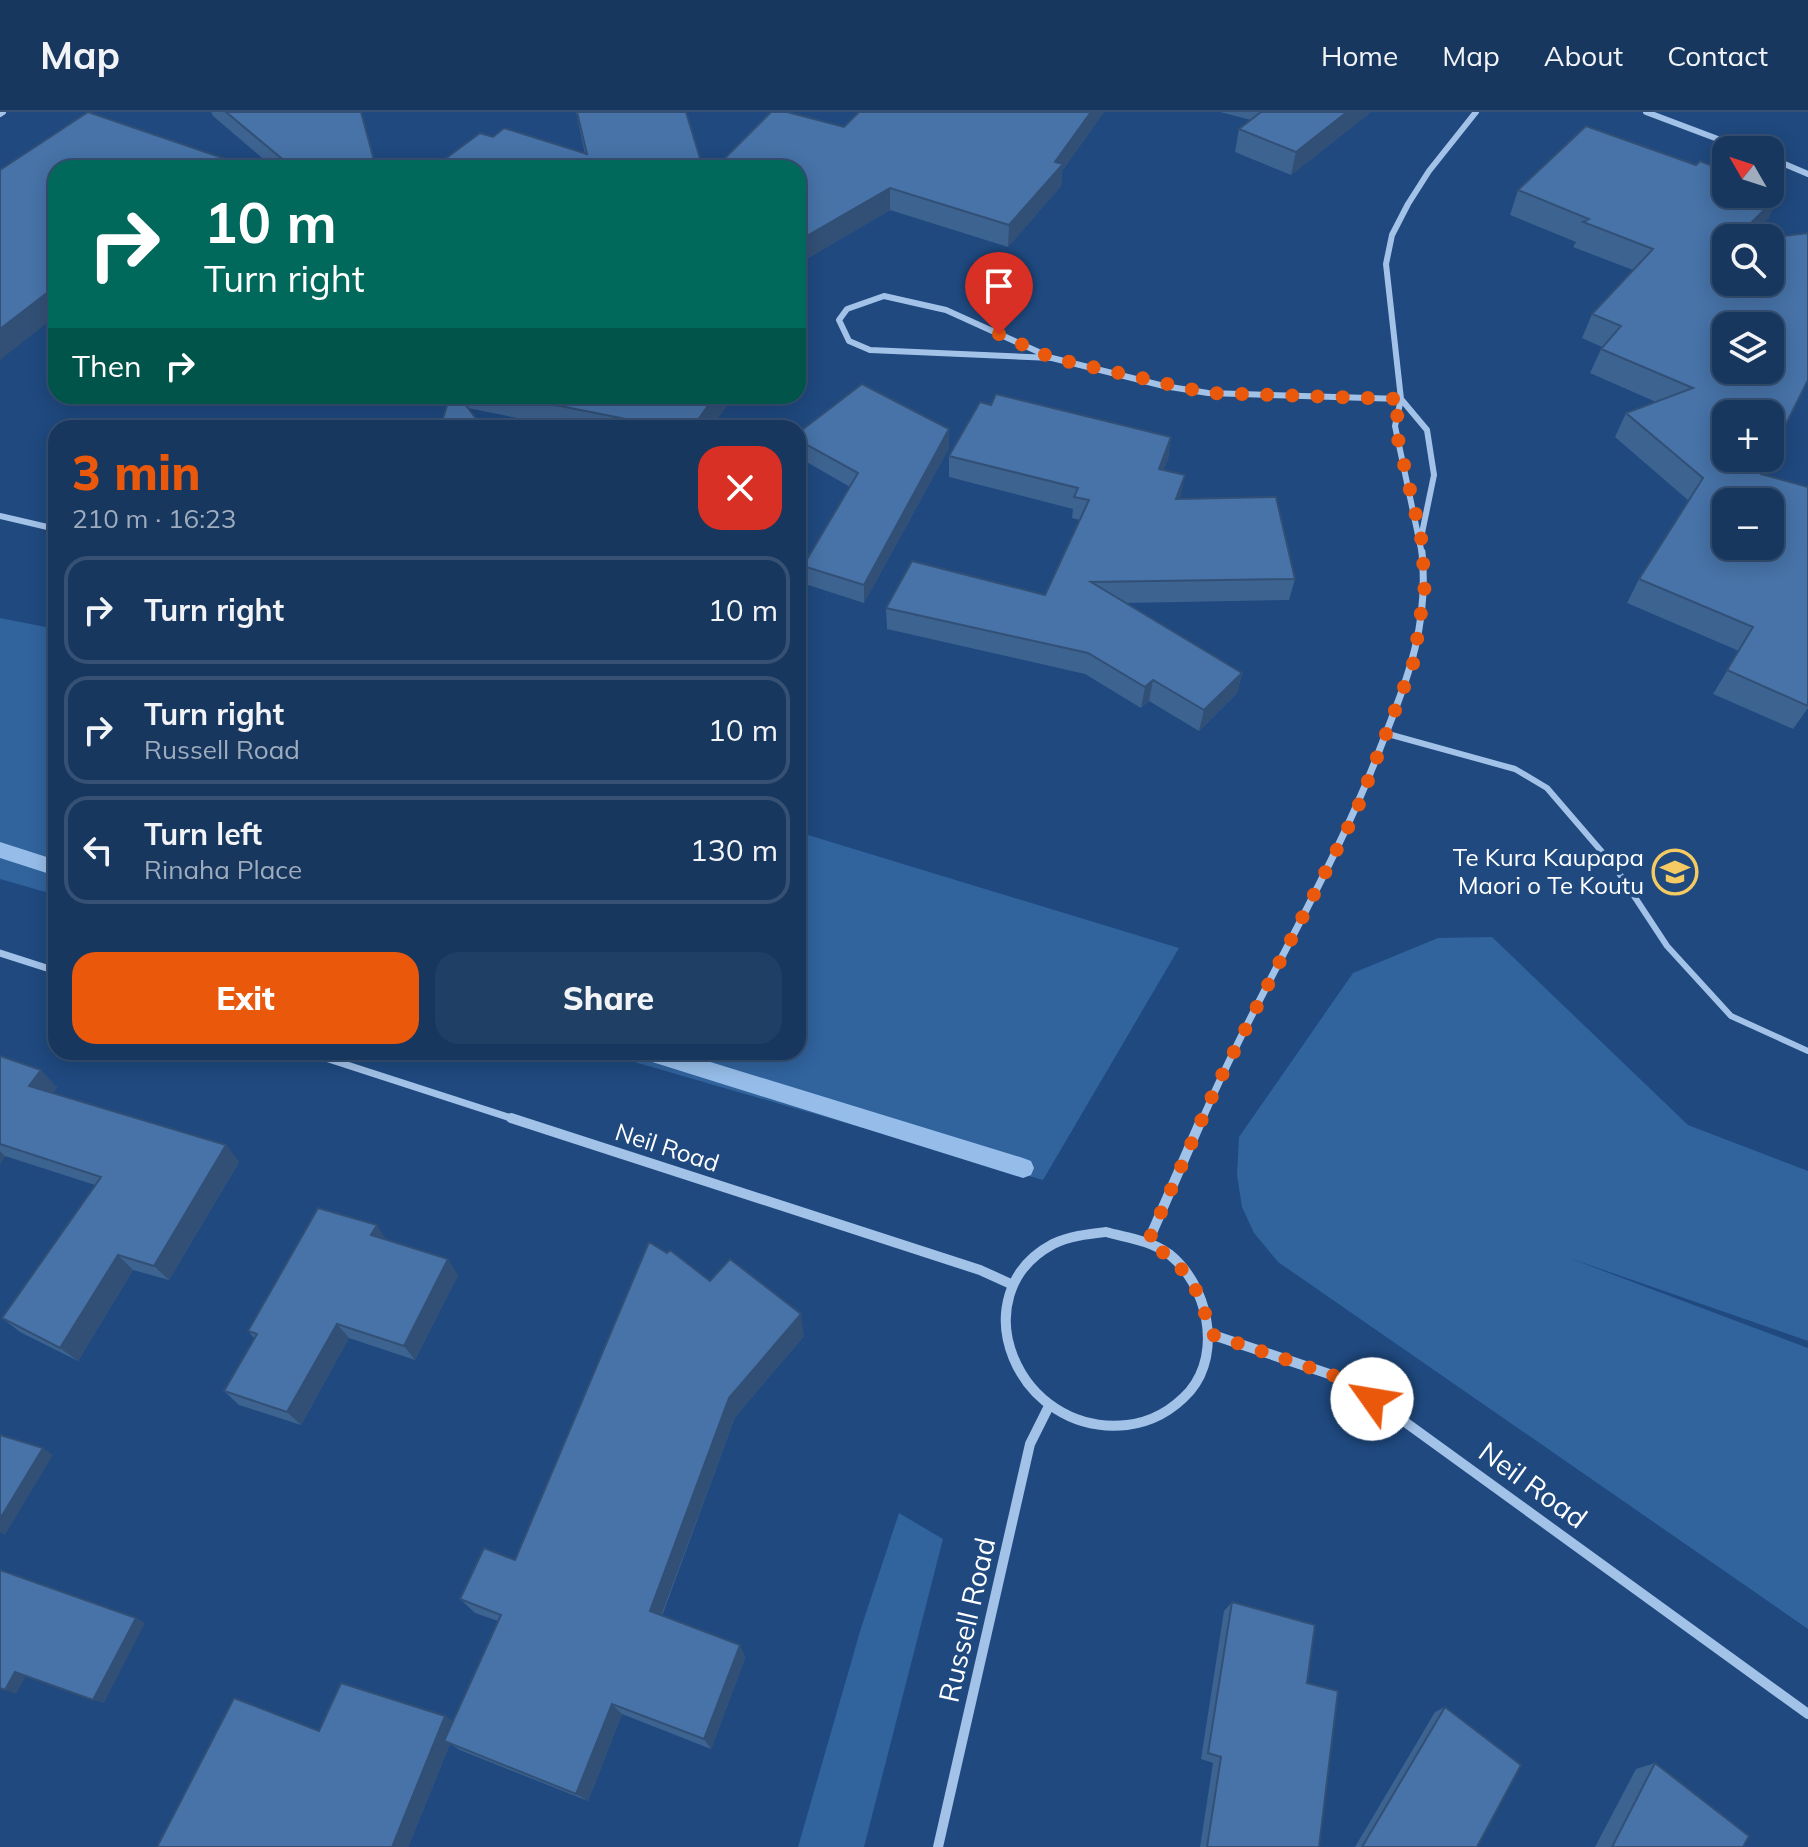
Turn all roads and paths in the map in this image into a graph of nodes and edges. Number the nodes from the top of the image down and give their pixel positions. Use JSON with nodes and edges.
{"nodes":[{"id":1,"x":1476,"y":112,"type":"edge"},
{"id":2,"x":1646,"y":112,"type":"edge"},
{"id":3,"x":1712,"y":137,"type":"edge"},
{"id":4,"x":1784,"y":164,"type":"edge"},
{"id":5,"x":1808,"y":174,"type":"edge"},
{"id":6,"x":1052,"y":358,"type":"junction"},
{"id":7,"x":1401,"y":399,"type":"junction"},
{"id":8,"x":0,"y":516,"type":"edge"},
{"id":9,"x":48,"y":527,"type":"edge"},
{"id":10,"x":1421,"y":537,"type":"junction"},
{"id":11,"x":1388,"y":734,"type":"junction"},
{"id":12,"x":0,"y":953,"type":"edge"},
{"id":13,"x":48,"y":968,"type":"edge"},
{"id":14,"x":1808,"y":1051,"type":"edge"},
{"id":15,"x":332,"y":1060,"type":"edge"},
{"id":16,"x":1148,"y":1242,"type":"junction"},
{"id":17,"x":1013,"y":1285,"type":"junction"},
{"id":18,"x":1210,"y":1334,"type":"junction"},
{"id":19,"x":1049,"y":1406,"type":"junction"},
{"id":20,"x":1808,"y":1714,"type":"edge"},
{"id":21,"x":938,"y":1847,"type":"edge"}],
"edges":[{"from":1,"to":7,"type":"street"},
{"from":2,"to":3,"type":"street"},
{"from":4,"to":5,"type":"street"},
{"from":6,"to":6,"type":"street"},
{"from":6,"to":7,"type":"street"},
{"from":7,"to":10,"type":"street"},
{"from":7,"to":10,"type":"street"},
{"from":8,"to":9,"type":"street"},
{"from":10,"to":11,"type":"street"},
{"from":11,"to":14,"type":"lane"},
{"from":11,"to":16,"type":"street"},
{"from":12,"to":13,"type":"street"},
{"from":15,"to":17,"type":"street","name":"Neil Road"},
{"from":16,"to":17,"type":"street"},
{"from":16,"to":18,"type":"street"},
{"from":17,"to":19,"type":"street"},
{"from":18,"to":19,"type":"street"},
{"from":18,"to":20,"type":"street","name":"Neil Road"},
{"from":19,"to":21,"type":"street","name":"Russell Road"}]}
